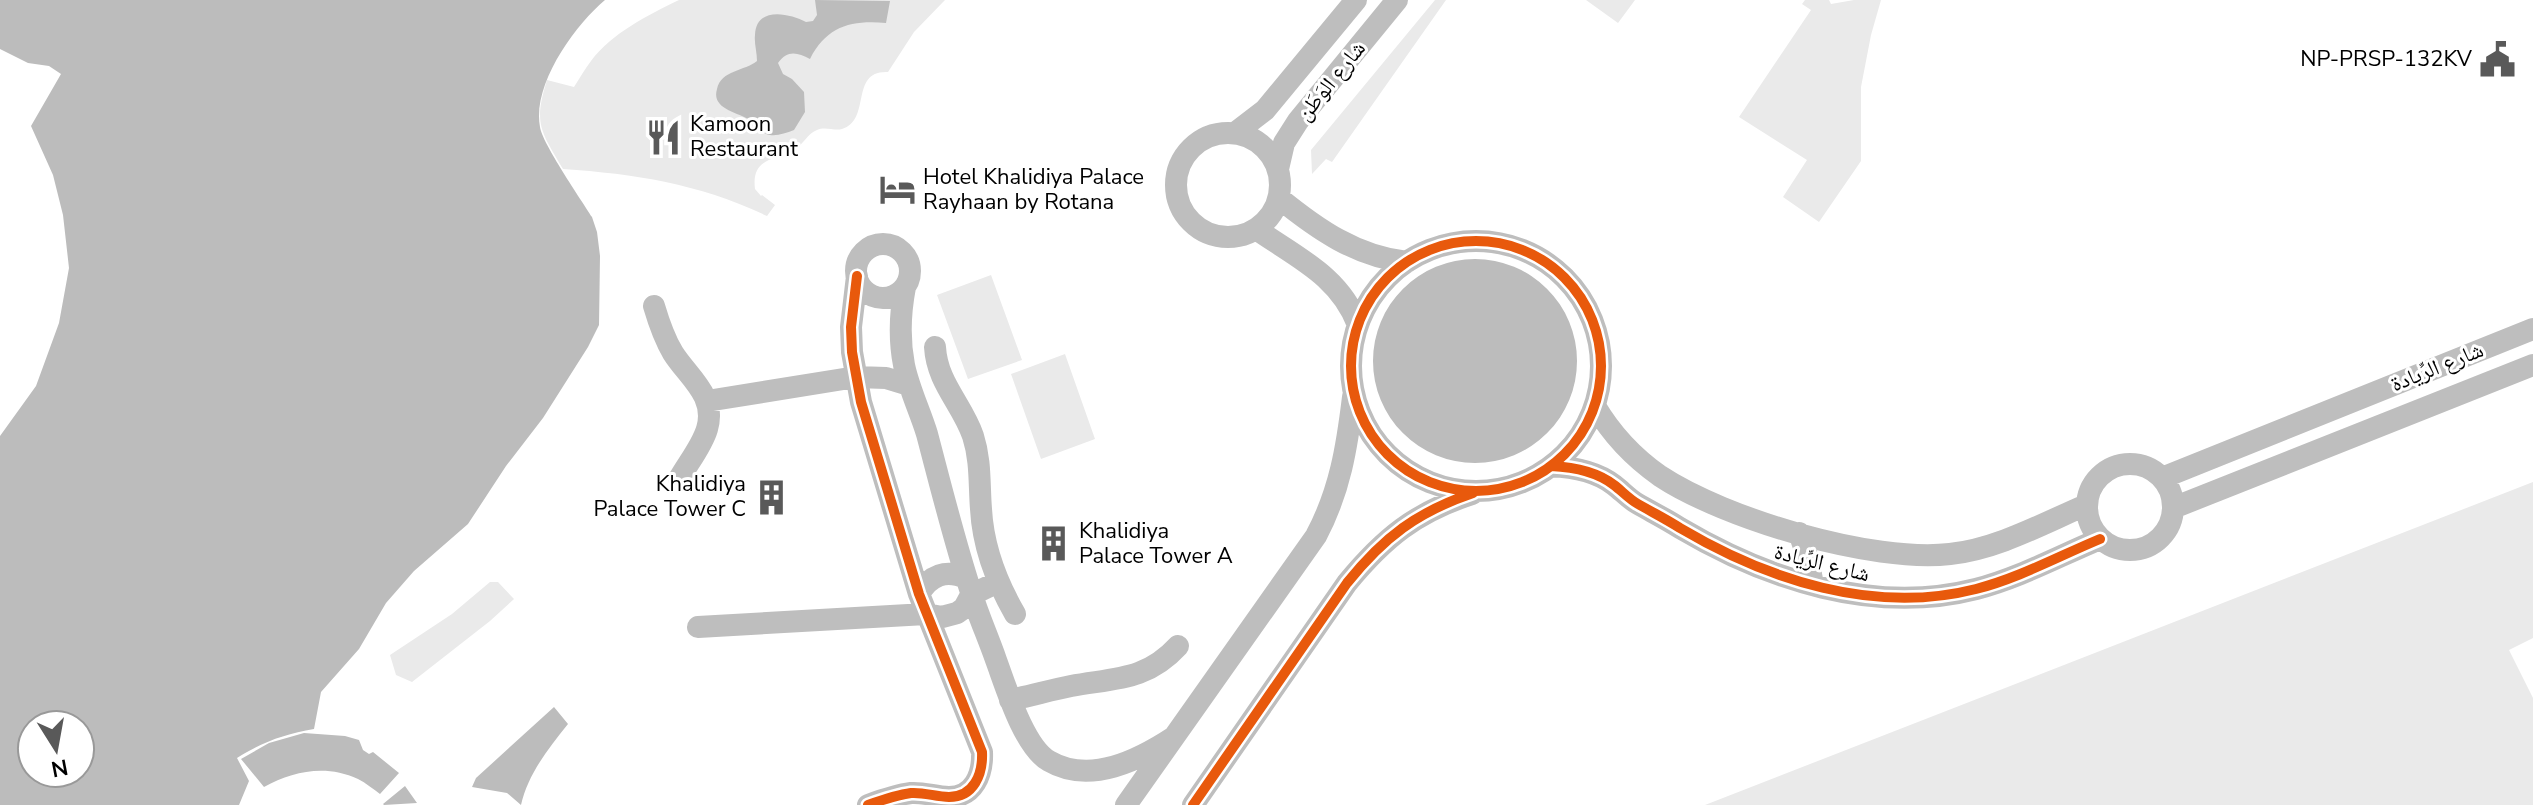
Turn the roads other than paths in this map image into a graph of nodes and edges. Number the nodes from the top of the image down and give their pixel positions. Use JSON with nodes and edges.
{"nodes":[{"id":1,"x":1356,"y":0,"type":"edge"},
{"id":2,"x":1397,"y":0,"type":"edge"},
{"id":3,"x":1235,"y":133,"type":"junction"},
{"id":4,"x":1278,"y":169,"type":"junction"},
{"id":5,"x":1279,"y":198,"type":"junction"},
{"id":6,"x":1256,"y":229,"type":"junction"},
{"id":7,"x":1407,"y":262,"type":"junction"},
{"id":8,"x":857,"y":276,"type":"junction"},
{"id":9,"x":905,"y":287,"type":"junction"},
{"id":10,"x":654,"y":306,"type":"dead end"},
{"id":11,"x":1358,"y":325,"type":"junction"},
{"id":12,"x":2533,"y":329,"type":"edge"},
{"id":13,"x":935,"y":347,"type":"dead end"},
{"id":14,"x":2533,"y":365,"type":"edge"},
{"id":15,"x":856,"y":377,"type":"junction"},
{"id":16,"x":947,"y":390,"type":"junction"},
{"id":17,"x":913,"y":394,"type":"junction"},
{"id":18,"x":1354,"y":394,"type":"junction"},
{"id":19,"x":707,"y":401,"type":"junction"},
{"id":20,"x":1595,"y":406,"type":"junction"},
{"id":21,"x":1551,"y":466,"type":"junction"},
{"id":22,"x":2162,"y":478,"type":"junction"},
{"id":23,"x":679,"y":479,"type":"dead end"},
{"id":24,"x":1480,"y":491,"type":"junction"},
{"id":25,"x":2086,"y":505,"type":"junction"},
{"id":26,"x":2173,"y":508,"type":"junction"},
{"id":27,"x":1799,"y":533,"type":"junction"},
{"id":28,"x":2100,"y":539,"type":"junction"},
{"id":29,"x":998,"y":582,"type":"junction"},
{"id":30,"x":1813,"y":585,"type":"junction"},
{"id":31,"x":969,"y":586,"type":"junction"},
{"id":32,"x":923,"y":604,"type":"junction"},
{"id":33,"x":1015,"y":614,"type":"dead end"},
{"id":34,"x":698,"y":627,"type":"dead end"},
{"id":35,"x":1178,"y":646,"type":"dead end"},
{"id":36,"x":1010,"y":700,"type":"junction"},
{"id":37,"x":1174,"y":737,"type":"junction"},
{"id":38,"x":868,"y":805,"type":"edge"},
{"id":39,"x":1126,"y":805,"type":"edge"},
{"id":40,"x":1193,"y":805,"type":"edge"}],
"edges":[{"from":1,"to":3,"type":"street","name":"شارع الوَطَن"},
{"from":2,"to":4,"type":"street","name":"شارع الوَطَن"},
{"from":3,"to":4,"type":"street"},
{"from":3,"to":6,"type":"street"},
{"from":4,"to":5,"type":"street"},
{"from":5,"to":6,"type":"street"},
{"from":5,"to":7,"type":"street"},
{"from":6,"to":11,"type":"street"},
{"from":7,"to":11,"type":"street"},
{"from":7,"to":20,"type":"street"},
{"from":8,"to":9,"type":"street"},
{"from":8,"to":9,"type":"street"},
{"from":8,"to":15,"type":"street"},
{"from":9,"to":17,"type":"street"},
{"from":10,"to":19,"type":"street"},
{"from":11,"to":18,"type":"street"},
{"from":12,"to":22,"type":"street","name":"شارع الرِّيادة"},
{"from":13,"to":16,"type":"street"},
{"from":14,"to":26,"type":"street","name":"شارع الرِّيادة"},
{"from":15,"to":17,"type":"street"},
{"from":15,"to":19,"type":"street"},
{"from":15,"to":32,"type":"street"},
{"from":16,"to":17,"type":"street"},
{"from":16,"to":29,"type":"street"},
{"from":17,"to":31,"type":"street"},
{"from":18,"to":24,"type":"street"},
{"from":18,"to":37,"type":"street"},
{"from":19,"to":23,"type":"street"},
{"from":20,"to":21,"type":"street"},
{"from":20,"to":27,"type":"street","name":"شارع الرِّيادة"},
{"from":21,"to":24,"type":"street"},
{"from":21,"to":30,"type":"street","name":"شارع الرِّيادة"},
{"from":22,"to":25,"type":"street"},
{"from":22,"to":26,"type":"street"},
{"from":24,"to":40,"type":"street"},
{"from":25,"to":27,"type":"street","name":"شارع الرِّيادة"},
{"from":25,"to":28,"type":"street"},
{"from":26,"to":28,"type":"street"},
{"from":27,"to":30,"type":"street"},
{"from":28,"to":30,"type":"street","name":"شارع الرِّيادة"},
{"from":29,"to":31,"type":"street"},
{"from":29,"to":33,"type":"street"},
{"from":31,"to":32,"type":"street"},
{"from":31,"to":32,"type":"street"},
{"from":31,"to":36,"type":"street"},
{"from":32,"to":34,"type":"street"},
{"from":32,"to":38,"type":"street"},
{"from":35,"to":36,"type":"street"},
{"from":36,"to":37,"type":"street"},
{"from":37,"to":39,"type":"street"}]}
